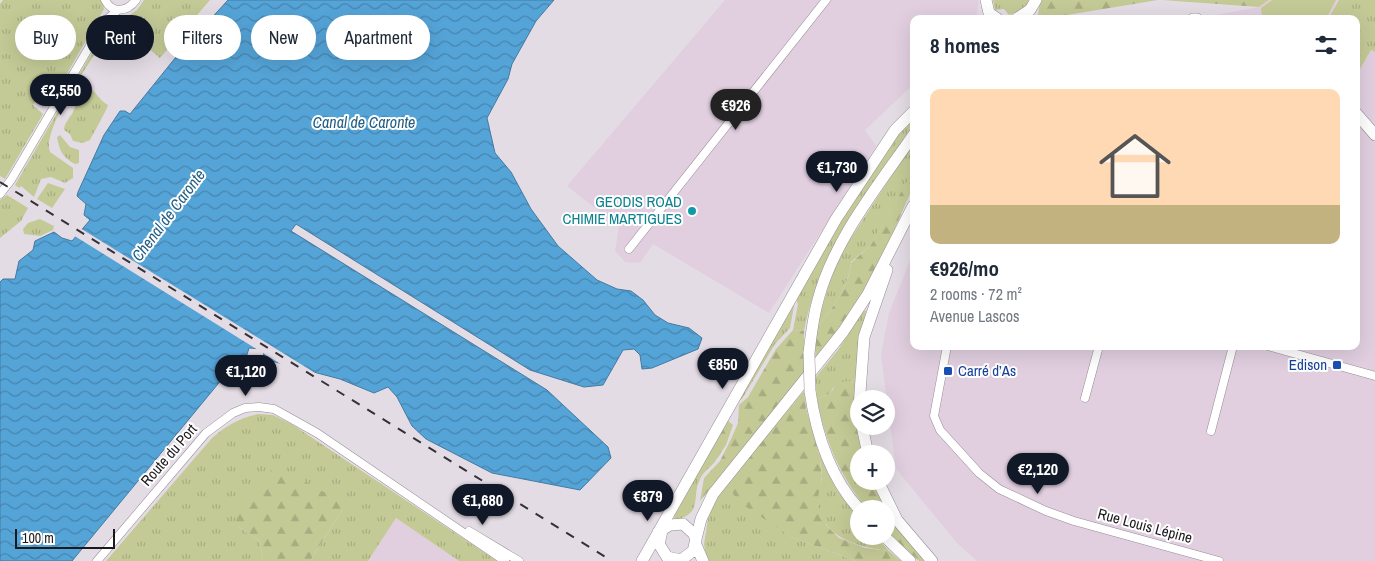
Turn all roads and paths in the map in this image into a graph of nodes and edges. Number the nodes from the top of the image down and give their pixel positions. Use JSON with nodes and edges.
{"nodes":[{"id":1,"x":136,"y":0,"type":"edge"},
{"id":2,"x":826,"y":0,"type":"edge"},
{"id":3,"x":986,"y":0,"type":"edge"},
{"id":4,"x":105,"y":1,"type":"edge"},
{"id":5,"x":118,"y":10,"type":"junction"},
{"id":6,"x":106,"y":15,"type":"edge"},
{"id":7,"x":112,"y":15,"type":"edge"},
{"id":8,"x":990,"y":15,"type":"edge"},
{"id":9,"x":86,"y":53,"type":"edge"},
{"id":10,"x":910,"y":115,"type":"edge"},
{"id":11,"x":1360,"y":118,"type":"edge"},
{"id":12,"x":1375,"y":135,"type":"edge"},
{"id":13,"x":910,"y":140,"type":"edge"},
{"id":14,"x":0,"y":194,"type":"edge"},
{"id":15,"x":910,"y":213,"type":"edge"},
{"id":16,"x":910,"y":215,"type":"edge"},
{"id":17,"x":629,"y":248,"type":"dead end"},
{"id":18,"x":946,"y":350,"type":"edge"},
{"id":19,"x":1098,"y":350,"type":"edge"},
{"id":20,"x":1231,"y":350,"type":"edge"},
{"id":21,"x":1287,"y":350,"type":"edge"},
{"id":22,"x":1375,"y":376,"type":"edge"},
{"id":23,"x":860,"y":390,"type":"edge"},
{"id":24,"x":1086,"y":398,"type":"dead end"},
{"id":25,"x":1212,"y":431,"type":"dead end"},
{"id":26,"x":882,"y":490,"type":"edge"},
{"id":27,"x":853,"y":500,"type":"edge"},
{"id":28,"x":435,"y":512,"type":"junction"},
{"id":29,"x":661,"y":530,"type":"junction"},
{"id":30,"x":696,"y":543,"type":"junction"},
{"id":31,"x":893,"y":545,"type":"edge"},
{"id":32,"x":679,"y":560,"type":"edge"},
{"id":33,"x":97,"y":561,"type":"edge"},
{"id":34,"x":505,"y":561,"type":"edge"},
{"id":35,"x":519,"y":561,"type":"edge"},
{"id":36,"x":642,"y":561,"type":"edge"},
{"id":37,"x":703,"y":561,"type":"edge"},
{"id":38,"x":910,"y":561,"type":"edge"},
{"id":39,"x":932,"y":561,"type":"edge"},
{"id":40,"x":1220,"y":561,"type":"edge"}],
"edges":[{"from":1,"to":5,"type":"street"},
{"from":2,"to":17,"type":"street"},
{"from":3,"to":8,"type":"street"},
{"from":4,"to":5,"type":"street"},
{"from":4,"to":6,"type":"street"},
{"from":5,"to":7,"type":"street"},
{"from":9,"to":14,"type":"street"},
{"from":10,"to":29,"type":"street"},
{"from":11,"to":12,"type":"street"},
{"from":13,"to":27,"type":"street","bridge":true},
{"from":15,"to":30,"type":"street"},
{"from":16,"to":23,"type":"street"},
{"from":18,"to":40,"type":"street","name":"Rue Louis Lépine"},
{"from":19,"to":24,"type":"street"},
{"from":20,"to":25,"type":"street"},
{"from":21,"to":22,"type":"street"},
{"from":26,"to":39,"type":"street"},
{"from":28,"to":33,"type":"street","name":"Route du Port"},
{"from":28,"to":34,"type":"street","name":"Route du Port"},
{"from":28,"to":35,"type":"street","name":"Route du Port"},
{"from":29,"to":30,"type":"street"},
{"from":29,"to":32,"type":"street"},
{"from":29,"to":36,"type":"street"},
{"from":30,"to":32,"type":"street"},
{"from":30,"to":37,"type":"street"},
{"from":31,"to":38,"type":"street"}]}
